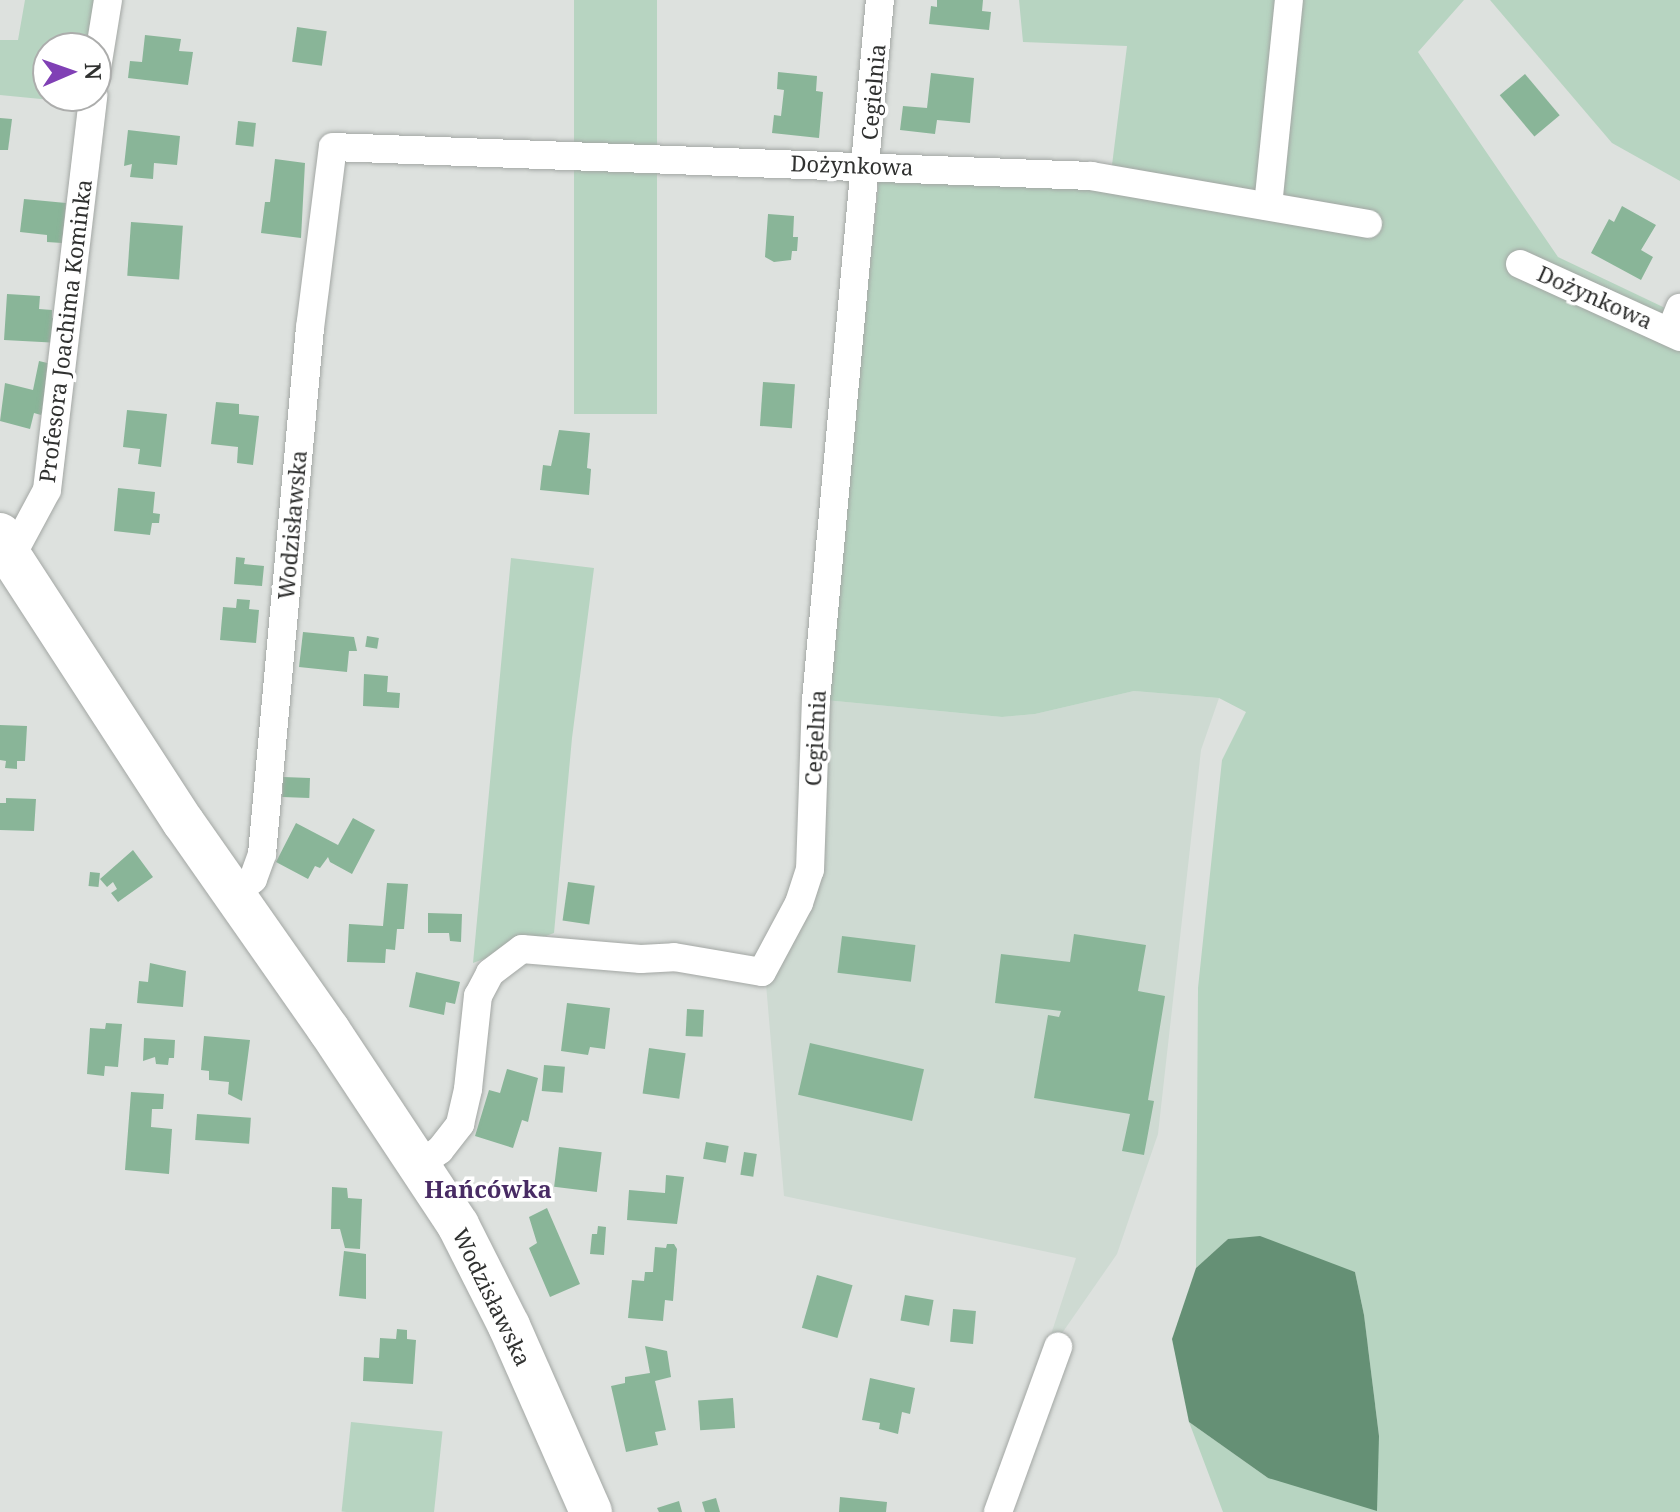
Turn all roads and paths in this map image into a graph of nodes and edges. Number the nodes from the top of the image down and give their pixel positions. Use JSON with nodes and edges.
{"nodes":[{"id":1,"x":108,"y":0,"type":"edge"},
{"id":2,"x":880,"y":0,"type":"edge"},
{"id":3,"x":1289,"y":0,"type":"edge"},
{"id":4,"x":103,"y":32,"type":"edge"},
{"id":5,"x":91,"y":112,"type":"edge"},
{"id":6,"x":333,"y":147,"type":"joint"},
{"id":7,"x":866,"y":166,"type":"junction"},
{"id":8,"x":1268,"y":206,"type":"junction"},
{"id":9,"x":1368,"y":224,"type":"dead end"},
{"id":10,"x":1520,"y":264,"type":"dead end"},
{"id":11,"x":1677,"y":325,"type":"edge"},
{"id":12,"x":6,"y":545,"type":"edge"},
{"id":13,"x":234,"y":894,"type":"junction"},
{"id":14,"x":420,"y":1164,"type":"junction"},
{"id":15,"x":1058,"y":1347,"type":"dead end"},
{"id":16,"x":552,"y":1428,"type":"junction"},
{"id":17,"x":574,"y":1512,"type":"edge"},
{"id":18,"x":591,"y":1512,"type":"edge"},
{"id":19,"x":998,"y":1512,"type":"edge"}],
"edges":[{"from":1,"to":4,"type":"street"},
{"from":2,"to":7,"type":"street","name":"Cegielnia"},
{"from":3,"to":8,"type":"street"},
{"from":5,"to":12,"type":"street","name":"Profesora Joachima Kominka"},
{"from":6,"to":7,"type":"street","name":"Dożynkowa"},
{"from":6,"to":13,"type":"street","name":"Wodzisławska"},
{"from":7,"to":8,"type":"street","name":"Dożynkowa"},
{"from":7,"to":14,"type":"street","name":"Cegielnia"},
{"from":8,"to":9,"type":"street","name":"Dożynkowa"},
{"from":10,"to":11,"type":"street","name":"Dożynkowa"},
{"from":12,"to":13,"type":"main road","name":"Wodzisławska"},
{"from":13,"to":14,"type":"main road","name":"Wodzisławska"},
{"from":14,"to":16,"type":"main road","name":"Wodzisławska"},
{"from":15,"to":19,"type":"street"},
{"from":16,"to":17,"type":"main road","name":"Wodzisławska"},
{"from":16,"to":18,"type":"main road","name":"Wodzisławska"}]}
